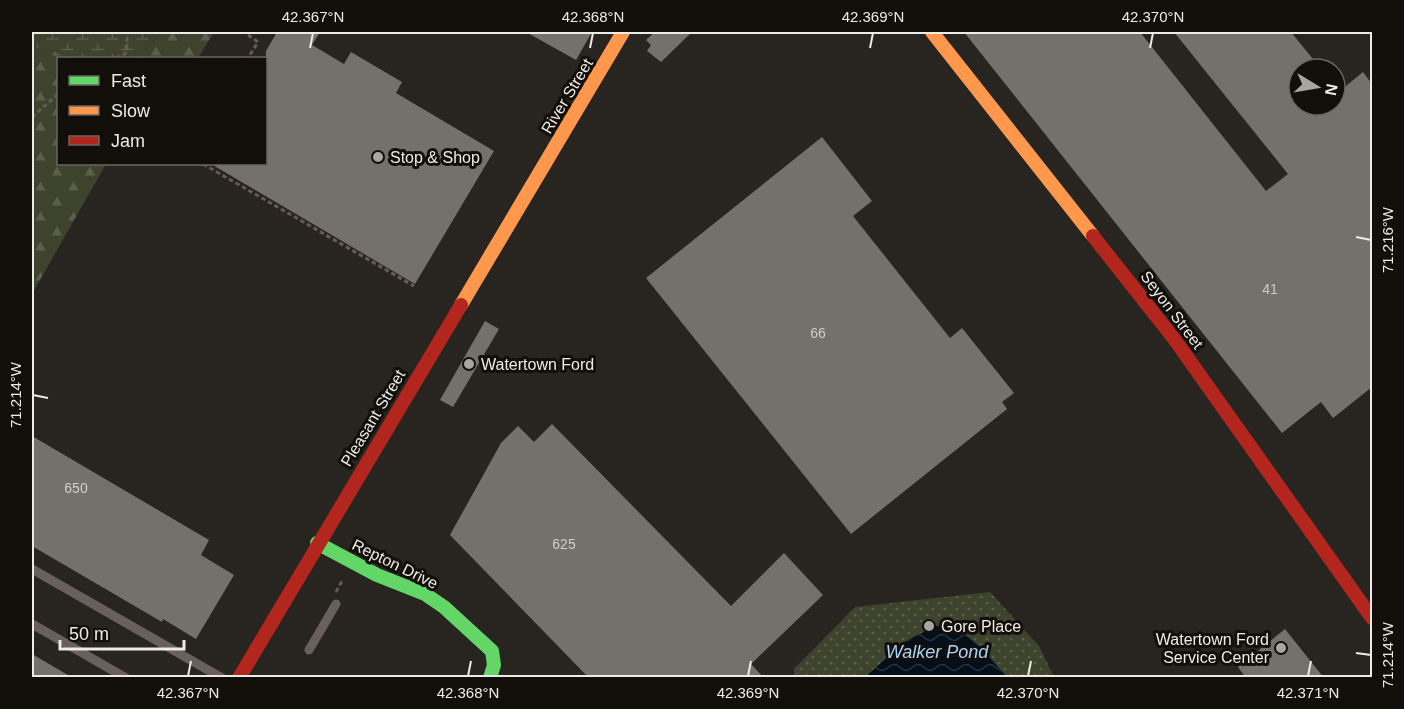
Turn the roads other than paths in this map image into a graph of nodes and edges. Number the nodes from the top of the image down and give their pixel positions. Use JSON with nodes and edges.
{"nodes":[{"id":1,"x":623,"y":32,"type":"edge"},
{"id":2,"x":933,"y":32,"type":"edge"},
{"id":3,"x":538,"y":177,"type":"joint"},
{"id":4,"x":317,"y":543,"type":"junction"},
{"id":5,"x":32,"y":569,"type":"edge"},
{"id":6,"x":336,"y":604,"type":"dead end"},
{"id":7,"x":1372,"y":618,"type":"edge"},
{"id":8,"x":32,"y":624,"type":"edge"},
{"id":9,"x":309,"y":650,"type":"dead end"},
{"id":10,"x":491,"y":676,"type":"edge"},
{"id":11,"x":126,"y":678,"type":"edge"},
{"id":12,"x":222,"y":678,"type":"edge"},
{"id":13,"x":239,"y":678,"type":"edge"}],
"edges":[{"from":1,"to":3,"type":"street","name":"River Street"},
{"from":2,"to":7,"type":"street","name":"Seyon Street"},
{"from":3,"to":4,"type":"street","name":"Pleasant Street"},
{"from":4,"to":10,"type":"street","name":"Repton Drive"},
{"from":4,"to":13,"type":"street","name":"Pleasant Street"},
{"from":5,"to":12,"type":"lane"},
{"from":6,"to":9,"type":"lane"},
{"from":8,"to":11,"type":"lane"}]}
